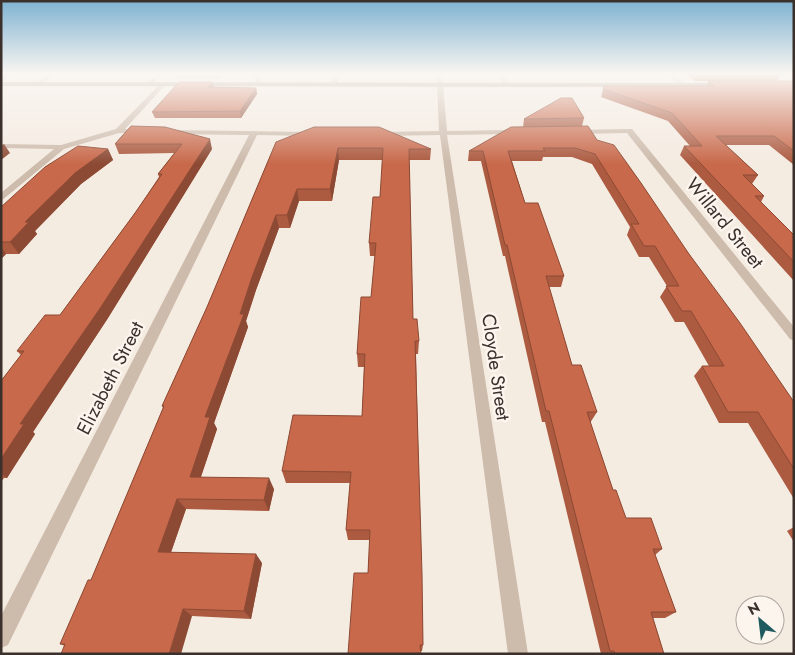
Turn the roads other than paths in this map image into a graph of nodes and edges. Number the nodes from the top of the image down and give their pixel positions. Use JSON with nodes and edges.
{"nodes":[{"id":1,"x":147,"y":104,"type":"edge"},
{"id":2,"x":441,"y":104,"type":"edge"},
{"id":3,"x":119,"y":131,"type":"junction"},
{"id":4,"x":148,"y":132,"type":"edge"},
{"id":5,"x":157,"y":132,"type":"edge"},
{"id":6,"x":521,"y":132,"type":"edge"},
{"id":7,"x":570,"y":132,"type":"edge"},
{"id":8,"x":443,"y":133,"type":"junction"},
{"id":9,"x":320,"y":134,"type":"edge"},
{"id":10,"x":367,"y":134,"type":"edge"},
{"id":11,"x":253,"y":135,"type":"junction"},
{"id":12,"x":1,"y":146,"type":"edge"},
{"id":13,"x":61,"y":147,"type":"junction"},
{"id":14,"x":1,"y":198,"type":"edge"},
{"id":15,"x":794,"y":336,"type":"edge"},
{"id":16,"x":1,"y":638,"type":"edge"},
{"id":17,"x":518,"y":654,"type":"edge"}],
"edges":[{"from":1,"to":3,"type":"street"},
{"from":2,"to":8,"type":"street","name":"Cloyde Street"},
{"from":3,"to":4,"type":"street"},
{"from":3,"to":13,"type":"street"},
{"from":5,"to":11,"type":"street"},
{"from":6,"to":8,"type":"street"},
{"from":7,"to":15,"type":"street","name":"Willard Street"},
{"from":8,"to":10,"type":"street"},
{"from":8,"to":17,"type":"street","name":"Cloyde Street"},
{"from":9,"to":11,"type":"street"},
{"from":11,"to":16,"type":"street","name":"Elizabeth Street"},
{"from":12,"to":13,"type":"street"},
{"from":13,"to":14,"type":"street"}]}
